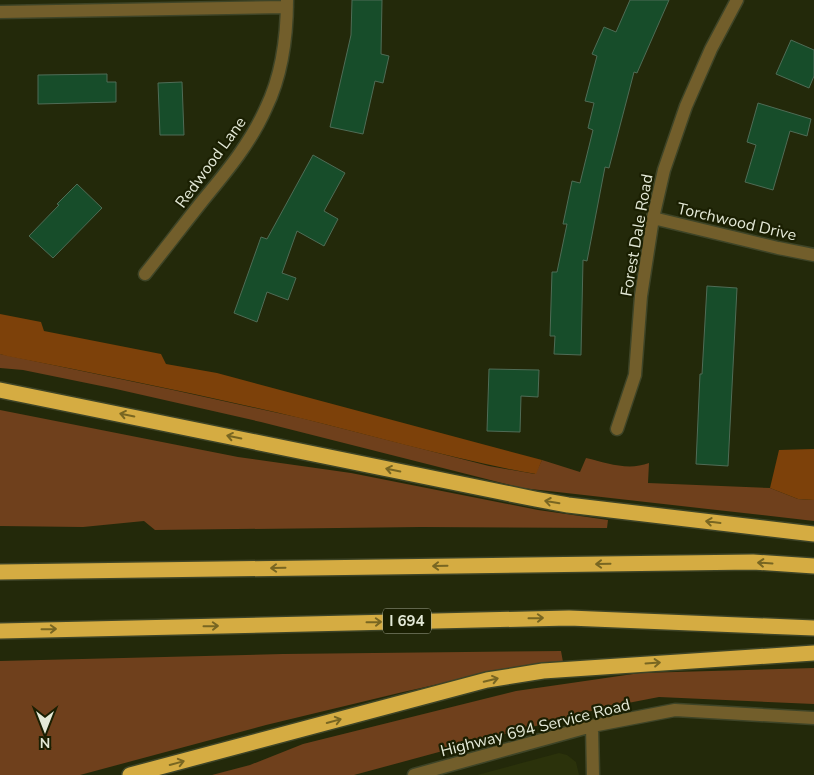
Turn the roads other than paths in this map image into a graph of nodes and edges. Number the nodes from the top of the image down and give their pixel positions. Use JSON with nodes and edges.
{"nodes":[{"id":1,"x":737,"y":0,"type":"edge"},
{"id":2,"x":287,"y":3,"type":"edge"},
{"id":3,"x":0,"y":12,"type":"edge"},
{"id":4,"x":653,"y":218,"type":"junction"},
{"id":5,"x":814,"y":255,"type":"edge"},
{"id":6,"x":145,"y":274,"type":"dead end"},
{"id":7,"x":0,"y":390,"type":"edge"},
{"id":8,"x":617,"y":429,"type":"dead end"},
{"id":9,"x":814,"y":534,"type":"edge"},
{"id":10,"x":814,"y":566,"type":"edge"},
{"id":11,"x":0,"y":572,"type":"edge"},
{"id":12,"x":814,"y":628,"type":"edge"},
{"id":13,"x":0,"y":630,"type":"edge"},
{"id":14,"x":814,"y":653,"type":"edge"},
{"id":15,"x":814,"y":718,"type":"edge"},
{"id":16,"x":592,"y":726,"type":"junction"},
{"id":17,"x":130,"y":775,"type":"edge"},
{"id":18,"x":414,"y":775,"type":"edge"},
{"id":19,"x":593,"y":775,"type":"edge"}],
"edges":[{"from":1,"to":4,"type":"street","name":"Forest Dale Road"},
{"from":2,"to":3,"type":"street"},
{"from":2,"to":6,"type":"street","name":"Redwood Lane"},
{"from":4,"to":5,"type":"street","name":"Torchwood Drive"},
{"from":4,"to":8,"type":"street","name":"Forest Dale Road"},
{"from":9,"to":7,"type":"highway","one_way":true},
{"from":10,"to":11,"type":"highway","one_way":true},
{"from":13,"to":12,"type":"highway","number":"I 694","one_way":true},
{"from":17,"to":14,"type":"highway","one_way":true},
{"from":15,"to":16,"type":"street","name":"Highway 694 Service Road"},
{"from":16,"to":18,"type":"street","name":"Highway 694 Service Road"},
{"from":16,"to":19,"type":"street"}]}
